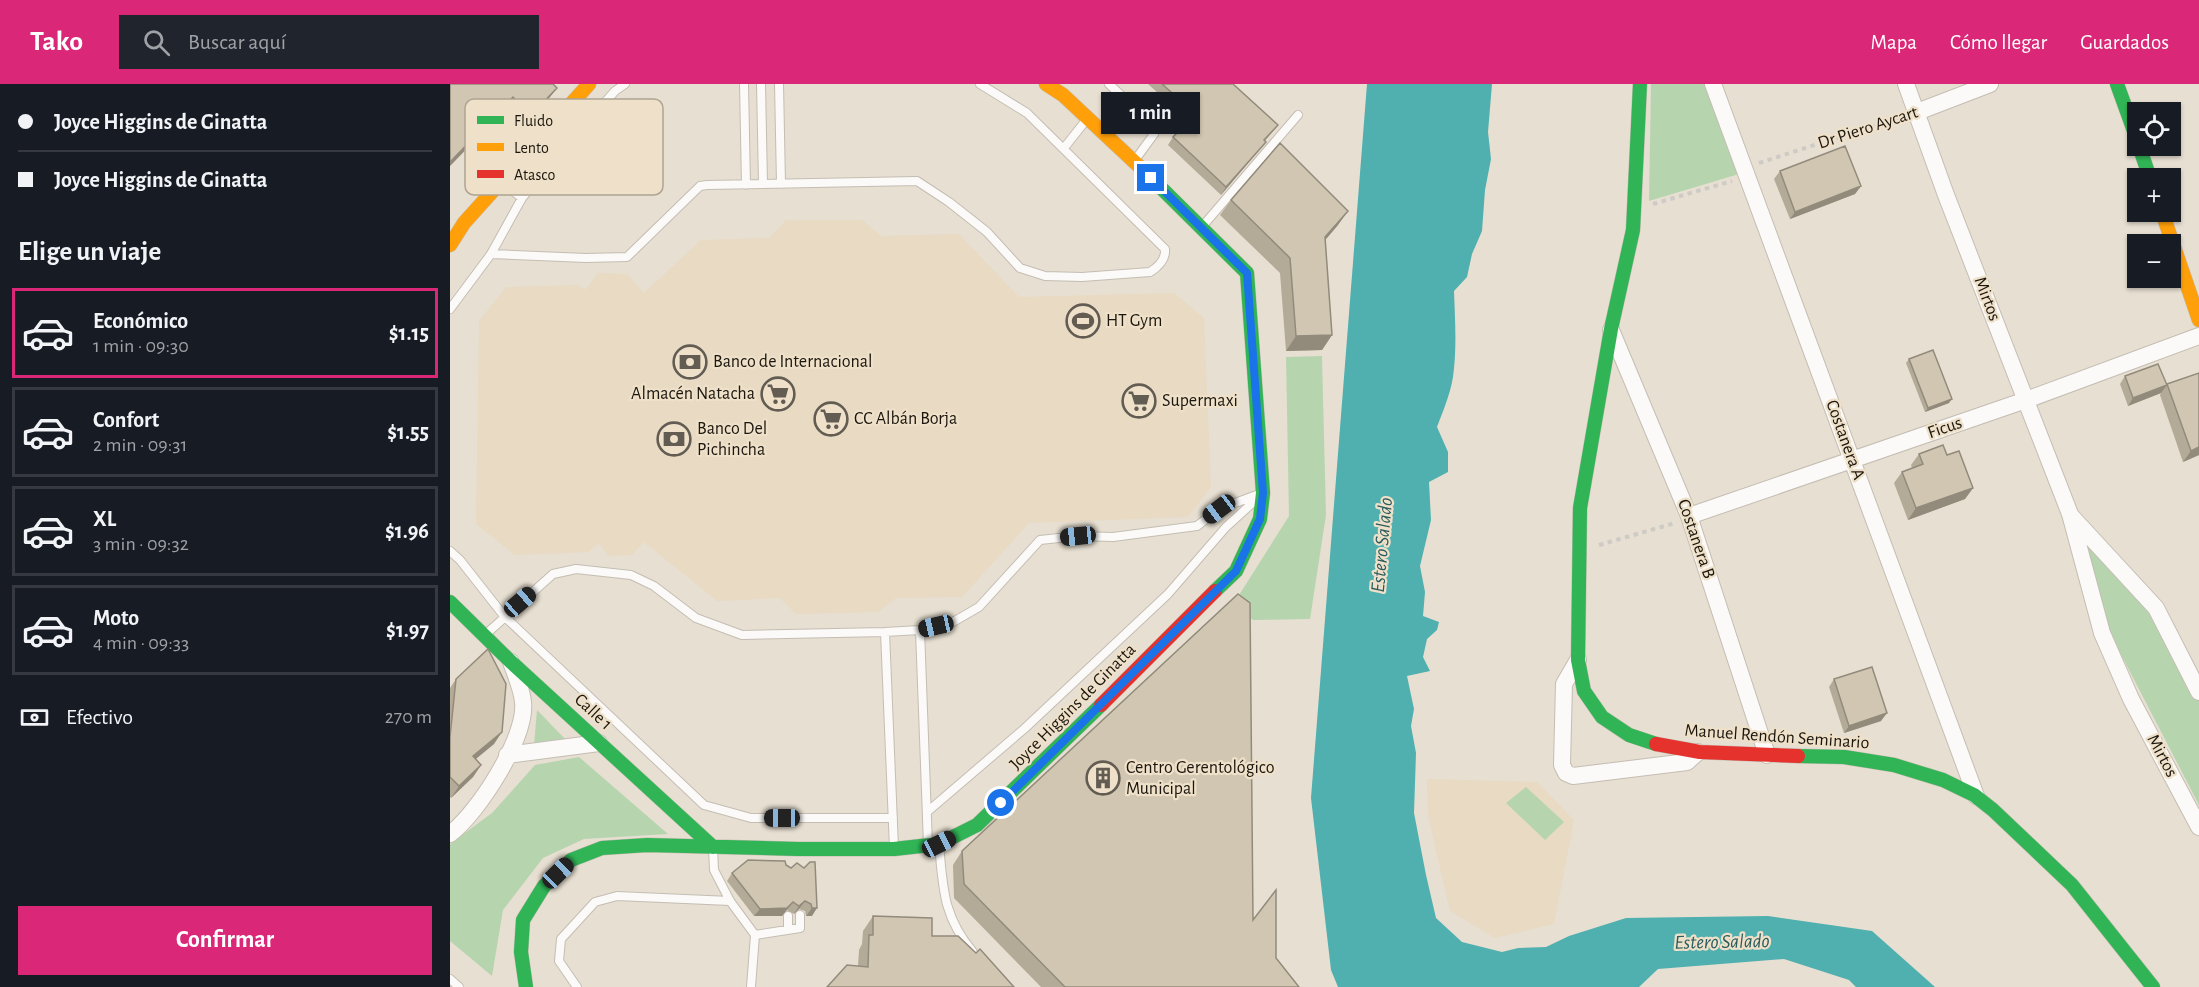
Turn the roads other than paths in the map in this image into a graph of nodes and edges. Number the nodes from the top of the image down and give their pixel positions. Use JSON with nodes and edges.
{"nodes":[{"id":1,"x":589,"y":84,"type":"edge"},
{"id":2,"x":625,"y":84,"type":"edge"},
{"id":3,"x":744,"y":84,"type":"edge"},
{"id":4,"x":761,"y":84,"type":"edge"},
{"id":5,"x":778,"y":84,"type":"edge"},
{"id":6,"x":980,"y":84,"type":"edge"},
{"id":7,"x":1047,"y":84,"type":"edge"},
{"id":8,"x":1051,"y":84,"type":"edge"},
{"id":9,"x":1109,"y":84,"type":"edge"},
{"id":10,"x":1640,"y":84,"type":"edge"},
{"id":11,"x":1713,"y":84,"type":"edge"},
{"id":12,"x":1906,"y":84,"type":"edge"},
{"id":13,"x":1990,"y":84,"type":"edge"},
{"id":14,"x":2118,"y":84,"type":"edge"},
{"id":15,"x":1063,"y":94,"type":"junction"},
{"id":16,"x":576,"y":99,"type":"edge"},
{"id":17,"x":608,"y":99,"type":"edge"},
{"id":18,"x":2127,"y":111,"type":"edge"},
{"id":19,"x":1917,"y":112,"type":"junction"},
{"id":20,"x":1298,"y":115,"type":"dead end"},
{"id":21,"x":1087,"y":119,"type":"junction"},
{"id":22,"x":1064,"y":148,"type":"junction"},
{"id":23,"x":1134,"y":161,"type":"junction"},
{"id":24,"x":763,"y":184,"type":"junction"},
{"id":25,"x":781,"y":184,"type":"junction"},
{"id":26,"x":746,"y":185,"type":"junction"},
{"id":27,"x":489,"y":195,"type":"edge"},
{"id":28,"x":518,"y":195,"type":"edge"},
{"id":29,"x":525,"y":195,"type":"edge"},
{"id":30,"x":522,"y":198,"type":"junction"},
{"id":31,"x":2165,"y":222,"type":"edge"},
{"id":32,"x":1201,"y":228,"type":"junction"},
{"id":33,"x":450,"y":245,"type":"edge"},
{"id":34,"x":491,"y":254,"type":"junction"},
{"id":35,"x":450,"y":309,"type":"edge"},
{"id":36,"x":2199,"y":320,"type":"edge"},
{"id":37,"x":1611,"y":329,"type":"junction"},
{"id":38,"x":2199,"y":336,"type":"edge"},
{"id":39,"x":2026,"y":400,"type":"junction"},
{"id":40,"x":1853,"y":461,"type":"junction"},
{"id":41,"x":1263,"y":493,"type":"junction"},
{"id":42,"x":2070,"y":514,"type":"junction"},
{"id":43,"x":1689,"y":516,"type":"junction"},
{"id":44,"x":450,"y":551,"type":"edge"},
{"id":45,"x":450,"y":602,"type":"edge"},
{"id":46,"x":504,"y":616,"type":"junction"},
{"id":47,"x":920,"y":630,"type":"junction"},
{"id":48,"x":885,"y":632,"type":"junction"},
{"id":49,"x":485,"y":635,"type":"junction"},
{"id":50,"x":1578,"y":660,"type":"junction"},
{"id":51,"x":510,"y":661,"type":"junction"},
{"id":52,"x":2199,"y":692,"type":"edge"},
{"id":53,"x":599,"y":743,"type":"junction"},
{"id":54,"x":1698,"y":752,"type":"junction"},
{"id":55,"x":1767,"y":755,"type":"junction"},
{"id":56,"x":507,"y":756,"type":"junction"},
{"id":57,"x":1976,"y":796,"type":"junction"},
{"id":58,"x":927,"y":812,"type":"junction"},
{"id":59,"x":892,"y":818,"type":"junction"},
{"id":60,"x":2199,"y":827,"type":"edge"},
{"id":61,"x":450,"y":834,"type":"edge"},
{"id":62,"x":933,"y":845,"type":"junction"},
{"id":63,"x":712,"y":847,"type":"junction"},
{"id":64,"x":894,"y":849,"type":"junction"},
{"id":65,"x":730,"y":901,"type":"junction"},
{"id":66,"x":800,"y":915,"type":"edge"},
{"id":67,"x":788,"y":916,"type":"edge"},
{"id":68,"x":788,"y":929,"type":"junction"},
{"id":69,"x":755,"y":935,"type":"junction"},
{"id":70,"x":978,"y":957,"type":"edge"},
{"id":71,"x":450,"y":980,"type":"edge"},
{"id":72,"x":459,"y":987,"type":"edge"},
{"id":73,"x":526,"y":987,"type":"edge"},
{"id":74,"x":577,"y":987,"type":"edge"},
{"id":75,"x":751,"y":987,"type":"edge"},
{"id":76,"x":2153,"y":987,"type":"edge"}],
"edges":[{"from":1,"to":16,"type":"street"},
{"from":2,"to":17,"type":"lane"},
{"from":3,"to":26,"type":"lane"},
{"from":4,"to":24,"type":"lane"},
{"from":5,"to":25,"type":"lane"},
{"from":6,"to":22,"type":"lane"},
{"from":7,"to":15,"type":"street"},
{"from":8,"to":15,"type":"street"},
{"from":9,"to":23,"type":"lane"},
{"from":10,"to":37,"type":"street","name":"Manuel Rendón Seminario"},
{"from":11,"to":40,"type":"street","name":"Costanera A"},
{"from":12,"to":19,"type":"street","name":"Mirtos"},
{"from":13,"to":19,"type":"street","name":"Dr Piero Aycart"},
{"from":14,"to":18,"type":"street"},
{"from":15,"to":21,"type":"street","name":"Joyce Higgins de Ginatta"},
{"from":19,"to":39,"type":"street","name":"Mirtos"},
{"from":20,"to":32,"type":"lane"},
{"from":21,"to":22,"type":"lane"},
{"from":21,"to":23,"type":"street","name":"Joyce Higgins de Ginatta"},
{"from":22,"to":25,"type":"lane"},
{"from":23,"to":32,"type":"street","name":"Joyce Higgins de Ginatta"},
{"from":24,"to":25,"type":"lane"},
{"from":24,"to":26,"type":"lane"},
{"from":26,"to":34,"type":"lane"},
{"from":27,"to":33,"type":"street"},
{"from":28,"to":30,"type":"lane"},
{"from":29,"to":30,"type":"lane"},
{"from":30,"to":34,"type":"lane"},
{"from":31,"to":36,"type":"street"},
{"from":32,"to":41,"type":"street","name":"Joyce Higgins de Ginatta"},
{"from":34,"to":35,"type":"lane"},
{"from":37,"to":43,"type":"street","name":"Costanera B"},
{"from":37,"to":50,"type":"street","name":"Manuel Rendón Seminario"},
{"from":38,"to":39,"type":"street","name":"Ficus"},
{"from":39,"to":40,"type":"street","name":"Ficus"},
{"from":39,"to":42,"type":"street","name":"Mirtos"},
{"from":40,"to":43,"type":"street","name":"Ficus"},
{"from":40,"to":57,"type":"street","name":"Costanera A"},
{"from":41,"to":47,"type":"lane"},
{"from":41,"to":58,"type":"lane"},
{"from":41,"to":62,"type":"street","name":"Joyce Higgins de Ginatta"},
{"from":42,"to":52,"type":"street","name":"Mirtos"},
{"from":42,"to":60,"type":"street","name":"Mirtos"},
{"from":43,"to":55,"type":"street","name":"Costanera B"},
{"from":44,"to":46,"type":"lane"},
{"from":45,"to":49,"type":"street","name":"Calle 1"},
{"from":46,"to":48,"type":"lane"},
{"from":46,"to":49,"type":"lane"},
{"from":46,"to":59,"type":"lane"},
{"from":47,"to":48,"type":"lane"},
{"from":47,"to":58,"type":"lane"},
{"from":48,"to":59,"type":"lane"},
{"from":49,"to":51,"type":"street","name":"Calle 1"},
{"from":50,"to":54,"type":"street","name":"Manuel Rendón Seminario"},
{"from":50,"to":54,"type":"street"},
{"from":51,"to":53,"type":"street","name":"Calle 1"},
{"from":51,"to":56,"type":"street"},
{"from":53,"to":56,"type":"street"},
{"from":53,"to":63,"type":"street","name":"Calle 1"},
{"from":54,"to":55,"type":"street","name":"Manuel Rendón Seminario"},
{"from":55,"to":57,"type":"street","name":"Manuel Rendón Seminario"},
{"from":56,"to":61,"type":"street"},
{"from":57,"to":76,"type":"street","name":"Manuel Rendón Seminario"},
{"from":58,"to":62,"type":"lane"},
{"from":59,"to":64,"type":"lane"},
{"from":62,"to":64,"type":"street","name":"Joyce Higgins de Ginatta"},
{"from":62,"to":70,"type":"lane"},
{"from":63,"to":64,"type":"street","name":"Joyce Higgins de Ginatta"},
{"from":63,"to":65,"type":"lane"},
{"from":63,"to":73,"type":"street","name":"Joyce Higgins de Ginatta"},
{"from":65,"to":69,"type":"lane"},
{"from":65,"to":74,"type":"lane"},
{"from":66,"to":68,"type":"lane"},
{"from":67,"to":68,"type":"lane"},
{"from":68,"to":69,"type":"lane"},
{"from":69,"to":75,"type":"lane"},
{"from":71,"to":72,"type":"lane"}]}
